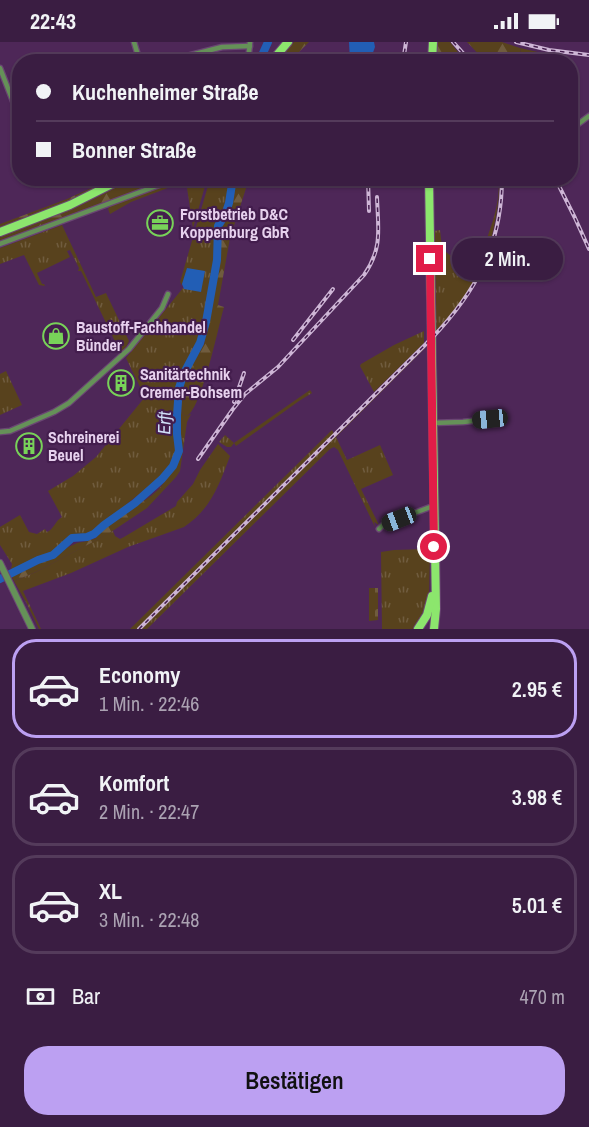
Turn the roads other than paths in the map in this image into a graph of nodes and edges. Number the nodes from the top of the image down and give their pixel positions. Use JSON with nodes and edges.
{"nodes":[{"id":1,"x":288,"y":42,"type":"edge"},
{"id":2,"x":250,"y":44,"type":"edge"},
{"id":3,"x":195,"y":54,"type":"edge"},
{"id":4,"x":278,"y":54,"type":"edge"},
{"id":5,"x":0,"y":68,"type":"edge"},
{"id":6,"x":12,"y":99,"type":"edge"},
{"id":7,"x":108,"y":186,"type":"edge"},
{"id":8,"x":156,"y":186,"type":"edge"},
{"id":9,"x":429,"y":186,"type":"edge"},
{"id":10,"x":0,"y":232,"type":"edge"},
{"id":11,"x":0,"y":244,"type":"edge"},
{"id":12,"x":168,"y":294,"type":"dead end"},
{"id":13,"x":490,"y":419,"type":"dead end"},
{"id":14,"x":432,"y":423,"type":"junction"},
{"id":15,"x":0,"y":432,"type":"edge"},
{"id":16,"x":433,"y":506,"type":"junction"},
{"id":17,"x":379,"y":529,"type":"dead end"},
{"id":18,"x":1,"y":565,"type":"edge"},
{"id":19,"x":435,"y":578,"type":"junction"},
{"id":20,"x":26,"y":617,"type":"junction"},
{"id":21,"x":26,"y":629,"type":"edge"},
{"id":22,"x":32,"y":629,"type":"edge"},
{"id":23,"x":418,"y":629,"type":"edge"},
{"id":24,"x":430,"y":629,"type":"edge"}],
"edges":[{"from":1,"to":4,"type":"main road"},
{"from":2,"to":3,"type":"street"},
{"from":5,"to":6,"type":"street"},
{"from":7,"to":10,"type":"main road"},
{"from":8,"to":11,"type":"street"},
{"from":9,"to":14,"type":"main road"},
{"from":12,"to":15,"type":"street"},
{"from":13,"to":14,"type":"street"},
{"from":14,"to":16,"type":"main road"},
{"from":16,"to":17,"type":"street"},
{"from":16,"to":19,"type":"main road"},
{"from":18,"to":20,"type":"street"},
{"from":19,"to":23,"type":"main road"},
{"from":19,"to":24,"type":"main road"},
{"from":20,"to":21,"type":"street"},
{"from":20,"to":22,"type":"street"}]}
